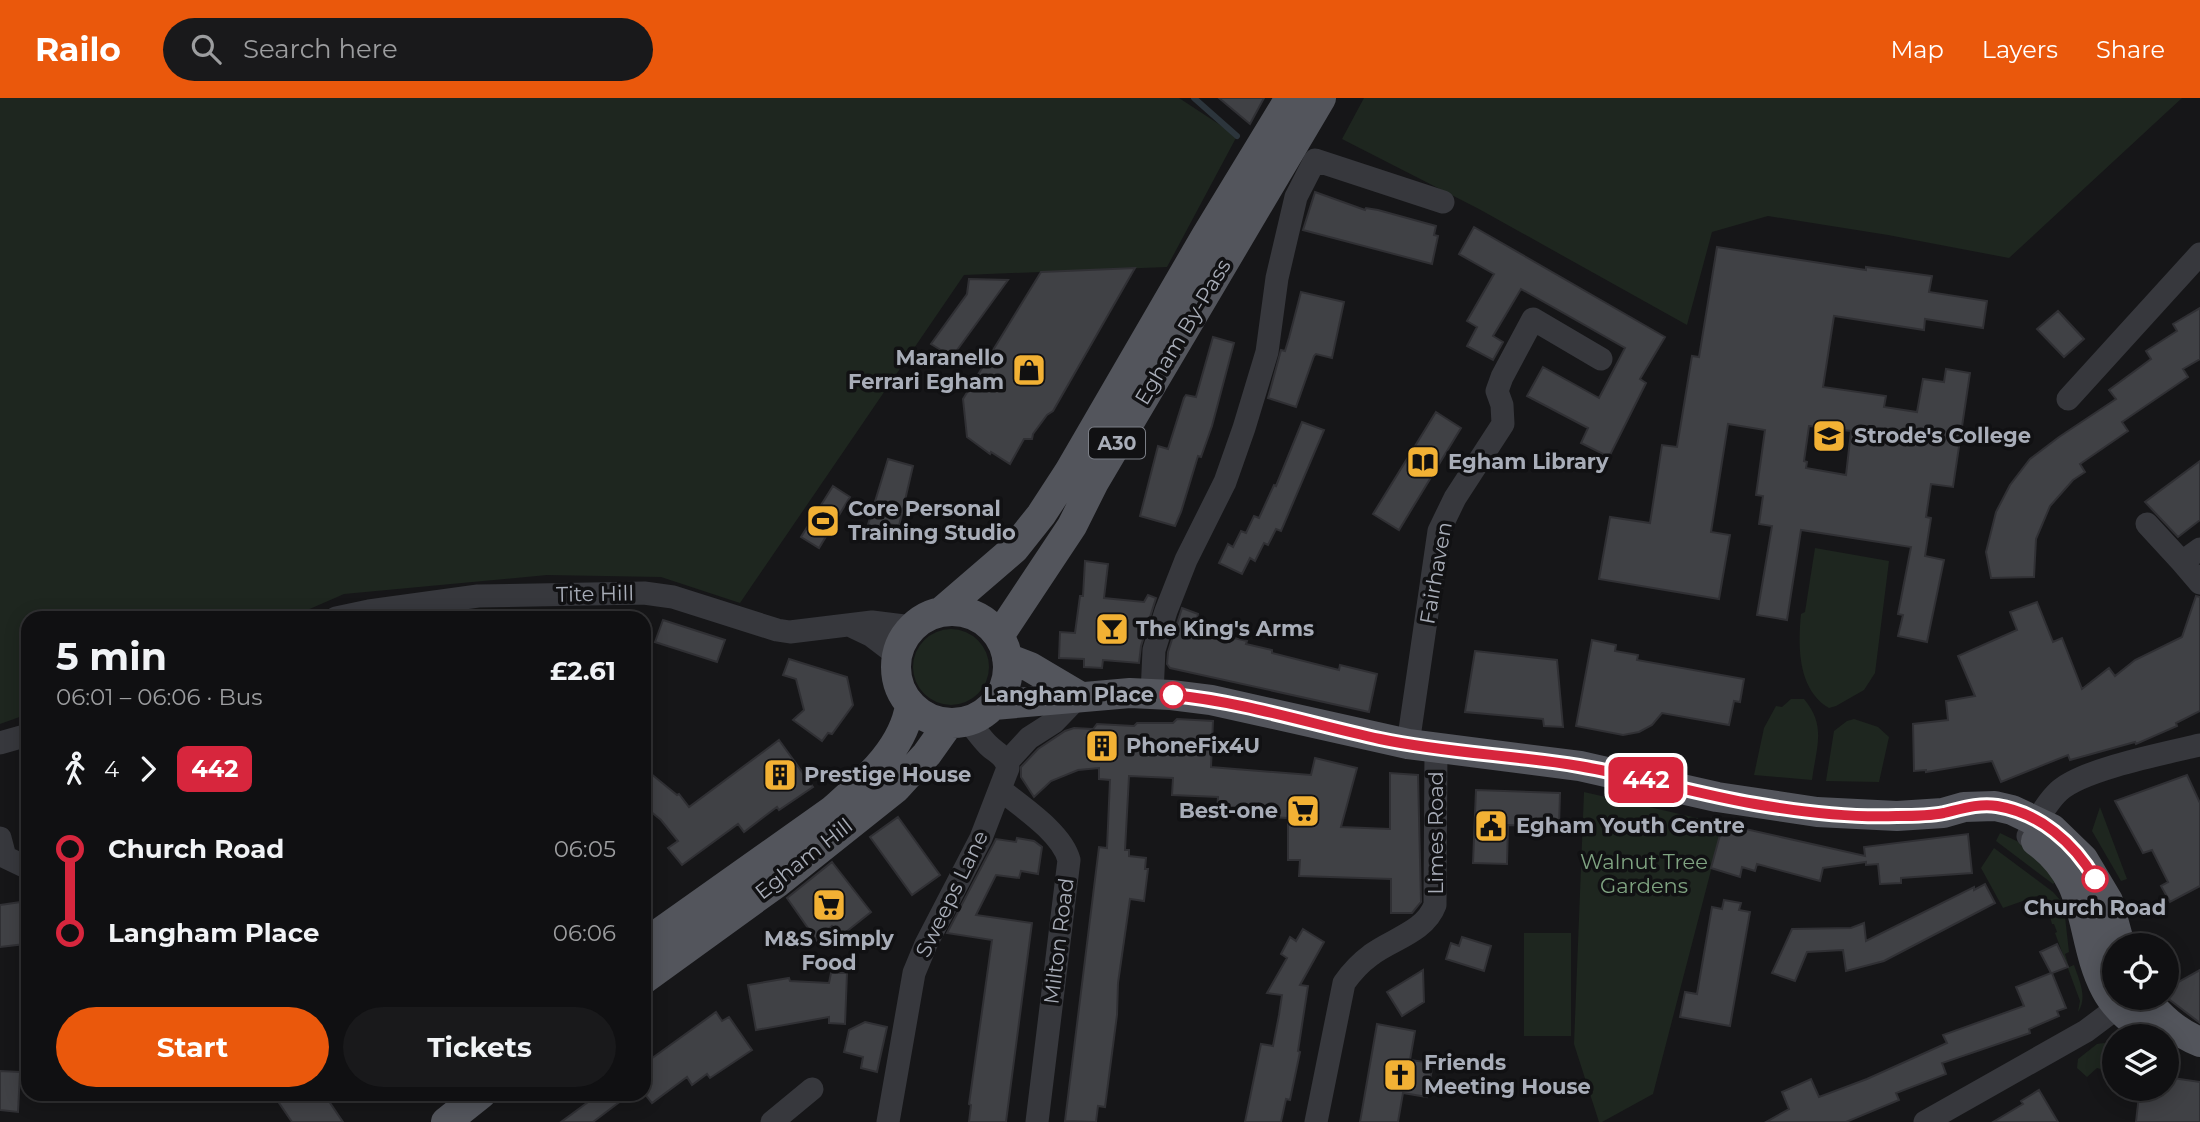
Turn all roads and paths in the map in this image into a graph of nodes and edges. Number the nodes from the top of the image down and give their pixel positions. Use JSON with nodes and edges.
{"nodes":[{"id":1,"x":1290,"y":98,"type":"edge"},
{"id":2,"x":1321,"y":98,"type":"edge"},
{"id":3,"x":1443,"y":202,"type":"dead end"},
{"id":4,"x":2200,"y":254,"type":"edge"},
{"id":5,"x":1601,"y":359,"type":"dead end"},
{"id":6,"x":2067,"y":399,"type":"dead end"},
{"id":7,"x":2147,"y":524,"type":"dead end"},
{"id":8,"x":2191,"y":556,"type":"edge"},
{"id":9,"x":2200,"y":583,"type":"edge"},
{"id":10,"x":375,"y":611,"type":"edge"},
{"id":11,"x":942,"y":611,"type":"junction"},
{"id":12,"x":849,"y":625,"type":"junction"},
{"id":13,"x":912,"y":626,"type":"junction"},
{"id":14,"x":1003,"y":647,"type":"junction"},
{"id":15,"x":897,"y":655,"type":"junction"},
{"id":16,"x":1152,"y":694,"type":"junction"},
{"id":17,"x":1079,"y":696,"type":"junction"},
{"id":18,"x":910,"y":705,"type":"junction"},
{"id":19,"x":974,"y":715,"type":"junction"},
{"id":20,"x":21,"y":737,"type":"edge"},
{"id":21,"x":0,"y":743,"type":"edge"},
{"id":22,"x":2200,"y":745,"type":"edge"},
{"id":23,"x":1422,"y":746,"type":"junction"},
{"id":24,"x":1004,"y":758,"type":"junction"},
{"id":25,"x":998,"y":797,"type":"junction"},
{"id":26,"x":2032,"y":828,"type":"junction"},
{"id":27,"x":2,"y":852,"type":"edge"},
{"id":28,"x":21,"y":864,"type":"edge"},
{"id":29,"x":2117,"y":933,"type":"edge"},
{"id":30,"x":651,"y":950,"type":"edge"},
{"id":31,"x":651,"y":951,"type":"edge"},
{"id":32,"x":2102,"y":979,"type":"edge"},
{"id":33,"x":2118,"y":1010,"type":"edge"},
{"id":34,"x":2146,"y":1010,"type":"edge"},
{"id":35,"x":2200,"y":1042,"type":"edge"},
{"id":36,"x":2179,"y":1052,"type":"edge"},
{"id":37,"x":2200,"y":1061,"type":"edge"},
{"id":38,"x":812,"y":1089,"type":"dead end"},
{"id":39,"x":772,"y":1122,"type":"edge"},
{"id":40,"x":888,"y":1122,"type":"edge"},
{"id":41,"x":1037,"y":1122,"type":"edge"},
{"id":42,"x":1316,"y":1122,"type":"edge"},
{"id":43,"x":1925,"y":1122,"type":"edge"}],
"edges":[{"from":1,"to":11,"type":"main road","name":"Egham By-Pass","number":"A30"},
{"from":2,"to":14,"type":"main road","name":"Egham By-Pass","number":"A30"},
{"from":3,"to":16,"type":"street"},
{"from":4,"to":6,"type":"street"},
{"from":5,"to":23,"type":"street","name":"Fairhaven"},
{"from":7,"to":8,"type":"street"},
{"from":8,"to":9,"type":"street"},
{"from":10,"to":12,"type":"street","name":"Tite Hill"},
{"from":11,"to":13,"type":"main road"},
{"from":11,"to":14,"type":"main road"},
{"from":12,"to":13,"type":"street","name":"Tite Hill"},
{"from":12,"to":15,"type":"street"},
{"from":13,"to":15,"type":"main road"},
{"from":14,"to":17,"type":"main road"},
{"from":14,"to":19,"type":"main road"},
{"from":15,"to":18,"type":"main road"},
{"from":16,"to":17,"type":"main road"},
{"from":16,"to":23,"type":"main road"},
{"from":17,"to":19,"type":"main road"},
{"from":17,"to":24,"type":"street"},
{"from":18,"to":19,"type":"main road"},
{"from":18,"to":30,"type":"main road","name":"Egham Hill"},
{"from":19,"to":24,"type":"street"},
{"from":19,"to":31,"type":"main road","name":"Egham Hill"},
{"from":20,"to":21,"type":"street"},
{"from":22,"to":26,"type":"street"},
{"from":23,"to":26,"type":"main road"},
{"from":23,"to":42,"type":"street","name":"Limes Road"},
{"from":24,"to":25,"type":"street","name":"Sweeps Lane"},
{"from":25,"to":40,"type":"street","name":"Sweeps Lane"},
{"from":25,"to":41,"type":"street","name":"Milton Road"},
{"from":26,"to":29,"type":"main road"},
{"from":26,"to":32,"type":"main road"},
{"from":27,"to":28,"type":"street"},
{"from":33,"to":43,"type":"street"},
{"from":34,"to":35,"type":"main road"},
{"from":36,"to":37,"type":"main road"},
{"from":38,"to":39,"type":"street"}]}
